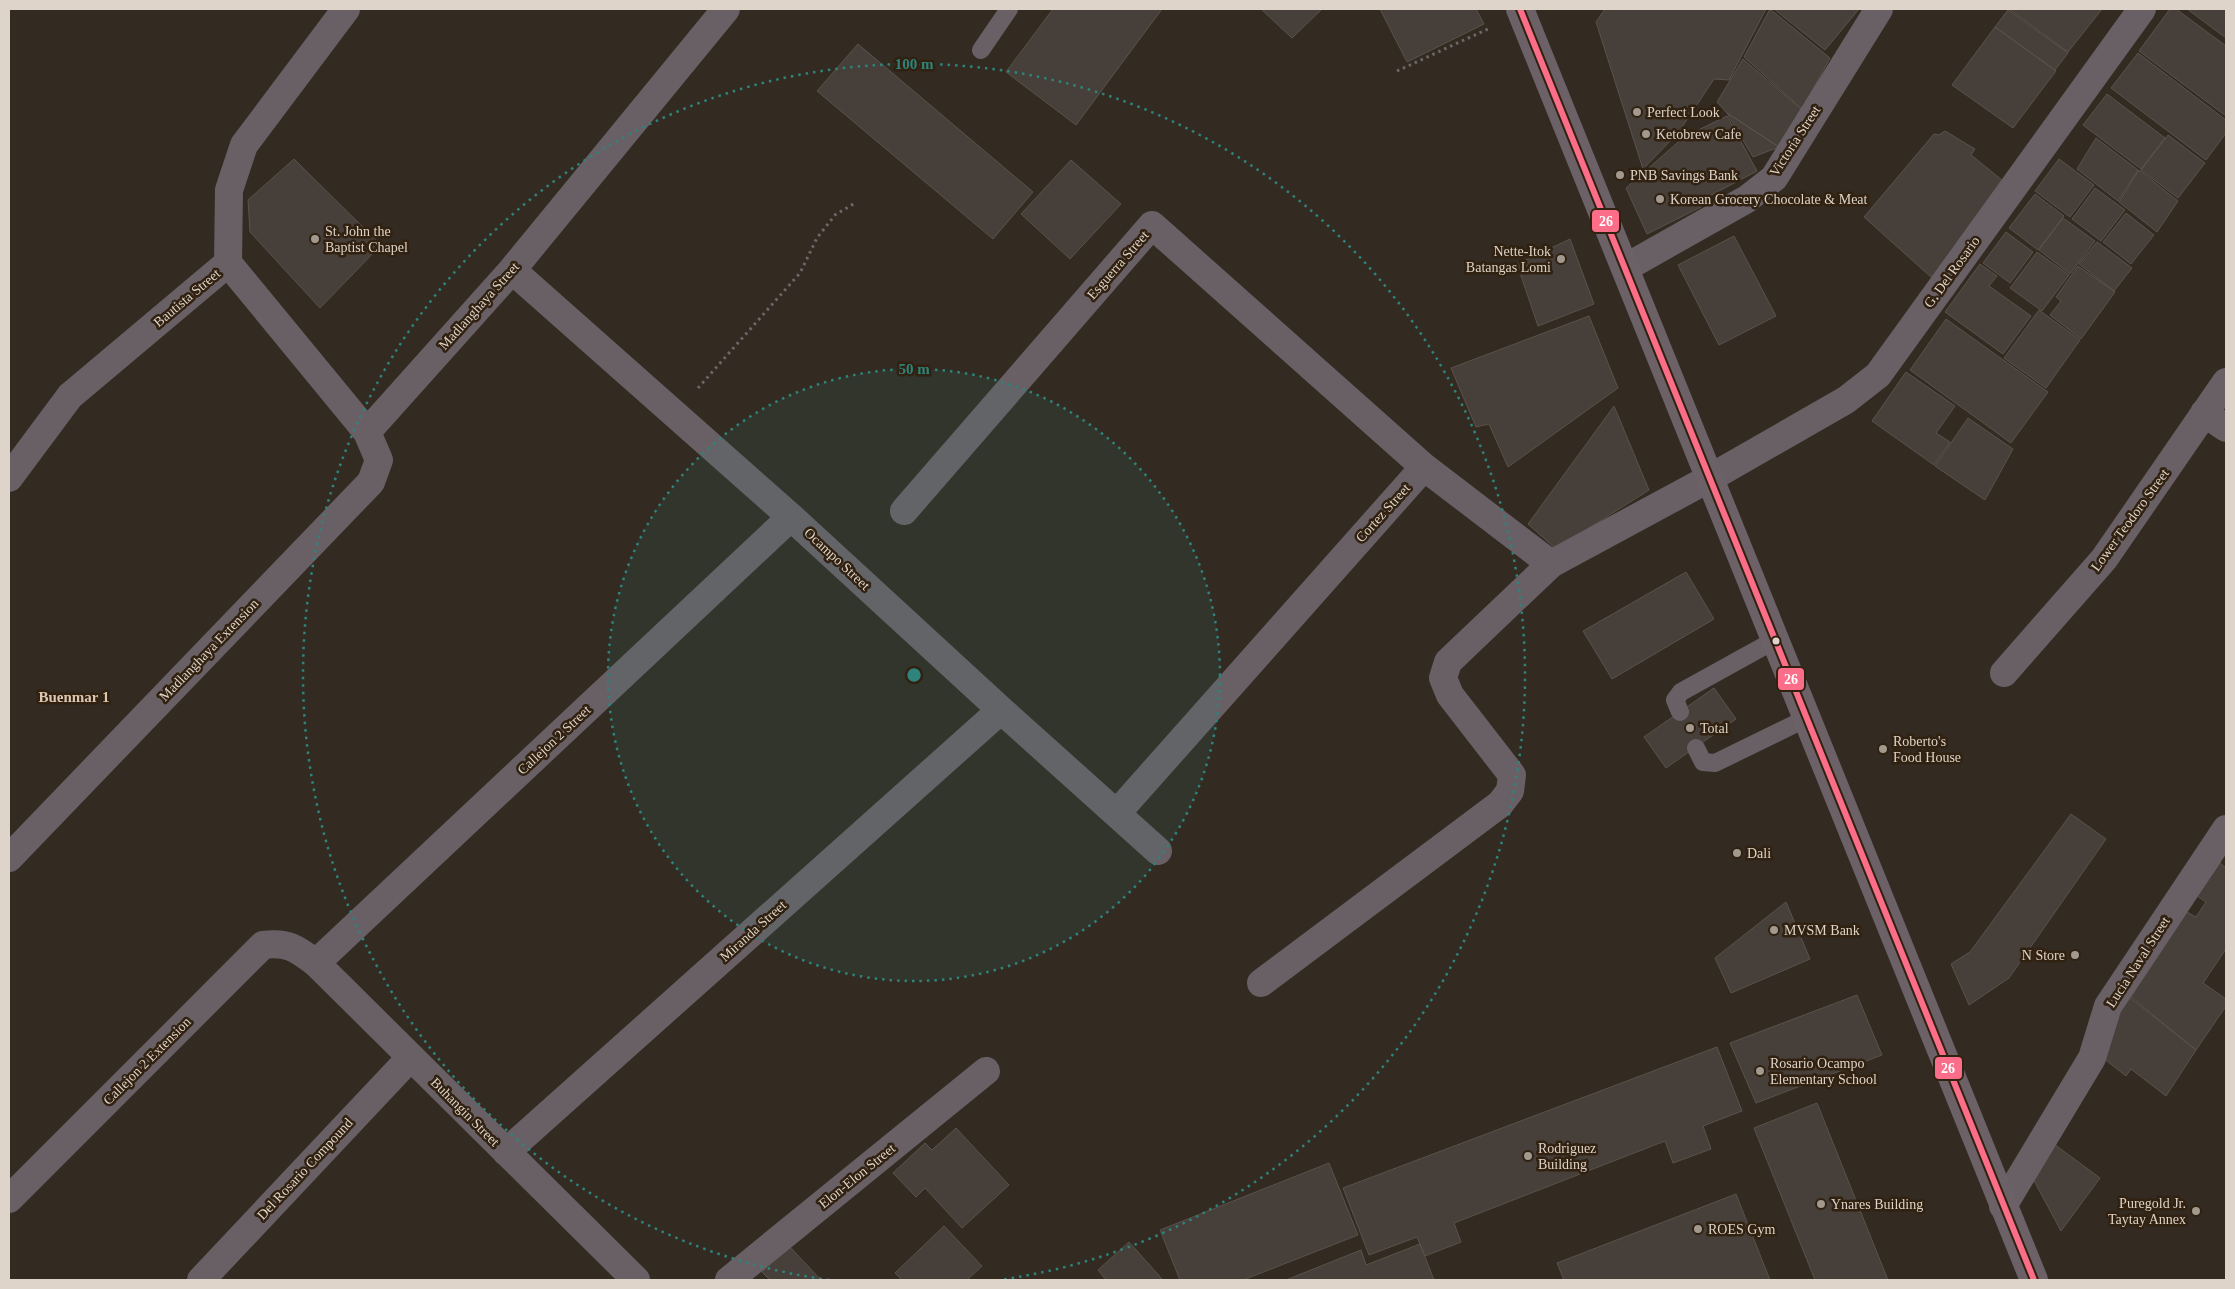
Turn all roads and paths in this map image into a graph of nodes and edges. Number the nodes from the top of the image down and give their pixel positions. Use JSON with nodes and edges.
{"nodes":[{"id":1,"x":346,"y":9,"type":"edge"},
{"id":2,"x":726,"y":9,"type":"edge"},
{"id":3,"x":1010,"y":9,"type":"edge"},
{"id":4,"x":1879,"y":9,"type":"edge"},
{"id":5,"x":2142,"y":9,"type":"edge"},
{"id":6,"x":1521,"y":11,"type":"edge"},
{"id":7,"x":981,"y":50,"type":"dead end"},
{"id":8,"x":1397,"y":71,"type":"dead end"},
{"id":9,"x":855,"y":204,"type":"dead end"},
{"id":10,"x":228,"y":264,"type":"junction"},
{"id":11,"x":1625,"y":268,"type":"junction"},
{"id":12,"x":512,"y":270,"type":"junction"},
{"id":13,"x":2226,"y":382,"type":"edge"},
{"id":14,"x":675,"y":414,"type":"junction"},
{"id":15,"x":2215,"y":421,"type":"edge"},
{"id":16,"x":367,"y":432,"type":"junction"},
{"id":17,"x":1424,"y":467,"type":"junction"},
{"id":18,"x":9,"y":478,"type":"edge"},
{"id":19,"x":1710,"y":478,"type":"junction"},
{"id":20,"x":904,"y":511,"type":"dead end"},
{"id":21,"x":791,"y":517,"type":"junction"},
{"id":22,"x":1551,"y":564,"type":"junction"},
{"id":23,"x":1775,"y":640,"type":"junction"},
{"id":24,"x":2004,"y":673,"type":"dead end"},
{"id":25,"x":1001,"y":710,"type":"junction"},
{"id":26,"x":1680,"y":712,"type":"dead end"},
{"id":27,"x":1807,"y":718,"type":"junction"},
{"id":28,"x":1696,"y":748,"type":"dead end"},
{"id":29,"x":1117,"y":813,"type":"junction"},
{"id":30,"x":2226,"y":829,"type":"edge"},
{"id":31,"x":1158,"y":851,"type":"dead end"},
{"id":32,"x":9,"y":858,"type":"edge"},
{"id":33,"x":293,"y":946,"type":"joint"},
{"id":34,"x":316,"y":963,"type":"junction"},
{"id":35,"x":1261,"y":983,"type":"dead end"},
{"id":36,"x":410,"y":1058,"type":"junction"},
{"id":37,"x":986,"y":1071,"type":"dead end"},
{"id":38,"x":506,"y":1152,"type":"junction"},
{"id":39,"x":9,"y":1199,"type":"edge"},
{"id":40,"x":2003,"y":1206,"type":"junction"},
{"id":41,"x":200,"y":1280,"type":"edge"},
{"id":42,"x":636,"y":1280,"type":"edge"},
{"id":43,"x":729,"y":1280,"type":"edge"},
{"id":44,"x":2034,"y":1280,"type":"edge"}],
"edges":[{"from":1,"to":10,"type":"street","name":"Bautista Street"},
{"from":2,"to":12,"type":"street","name":"Madlanghaya Street"},
{"from":3,"to":7,"type":"lane"},
{"from":4,"to":11,"type":"street","name":"Victoria Street"},
{"from":5,"to":19,"type":"street","name":"G. Del Rosario"},
{"from":6,"to":8,"type":"path"},
{"from":6,"to":11,"type":"main road"},
{"from":9,"to":14,"type":"path"},
{"from":10,"to":16,"type":"street"},
{"from":10,"to":18,"type":"street","name":"Bautista Street"},
{"from":11,"to":19,"type":"main road"},
{"from":12,"to":14,"type":"street","name":"Ocampo Street"},
{"from":12,"to":16,"type":"street","name":"Madlanghaya Street"},
{"from":13,"to":15,"type":"street","name":"Lower Teodoro Street"},
{"from":14,"to":21,"type":"street","name":"Ocampo Street"},
{"from":15,"to":24,"type":"street","name":"Lower Teodoro Street"},
{"from":16,"to":32,"type":"street","name":"Madlanghaya Extension"},
{"from":17,"to":20,"type":"street","name":"Esguerra Street"},
{"from":17,"to":22,"type":"street"},
{"from":17,"to":29,"type":"street","name":"Cortez Street"},
{"from":19,"to":22,"type":"street"},
{"from":19,"to":23,"type":"main road"},
{"from":21,"to":25,"type":"street","name":"Ocampo Street"},
{"from":21,"to":34,"type":"street","name":"Callejon 2 Street"},
{"from":22,"to":35,"type":"street"},
{"from":23,"to":26,"type":"lane"},
{"from":23,"to":27,"type":"main road"},
{"from":25,"to":29,"type":"street","name":"Ocampo Street"},
{"from":25,"to":38,"type":"street","name":"Miranda Street"},
{"from":27,"to":28,"type":"lane"},
{"from":27,"to":40,"type":"main road"},
{"from":29,"to":31,"type":"street","name":"Ocampo Street"},
{"from":30,"to":40,"type":"street","name":"Lucia Naval Street"},
{"from":33,"to":34,"type":"street","name":"Buhangin Street"},
{"from":33,"to":39,"type":"street","name":"Callejon 2 Extension"},
{"from":34,"to":36,"type":"street","name":"Buhangin Street"},
{"from":36,"to":38,"type":"street","name":"Buhangin Street"},
{"from":36,"to":41,"type":"street","name":"Del Rosario Compound"},
{"from":37,"to":43,"type":"street","name":"Elon-Elon Street"},
{"from":38,"to":42,"type":"street","name":"Buhangin Street"},
{"from":40,"to":44,"type":"main road"}]}
